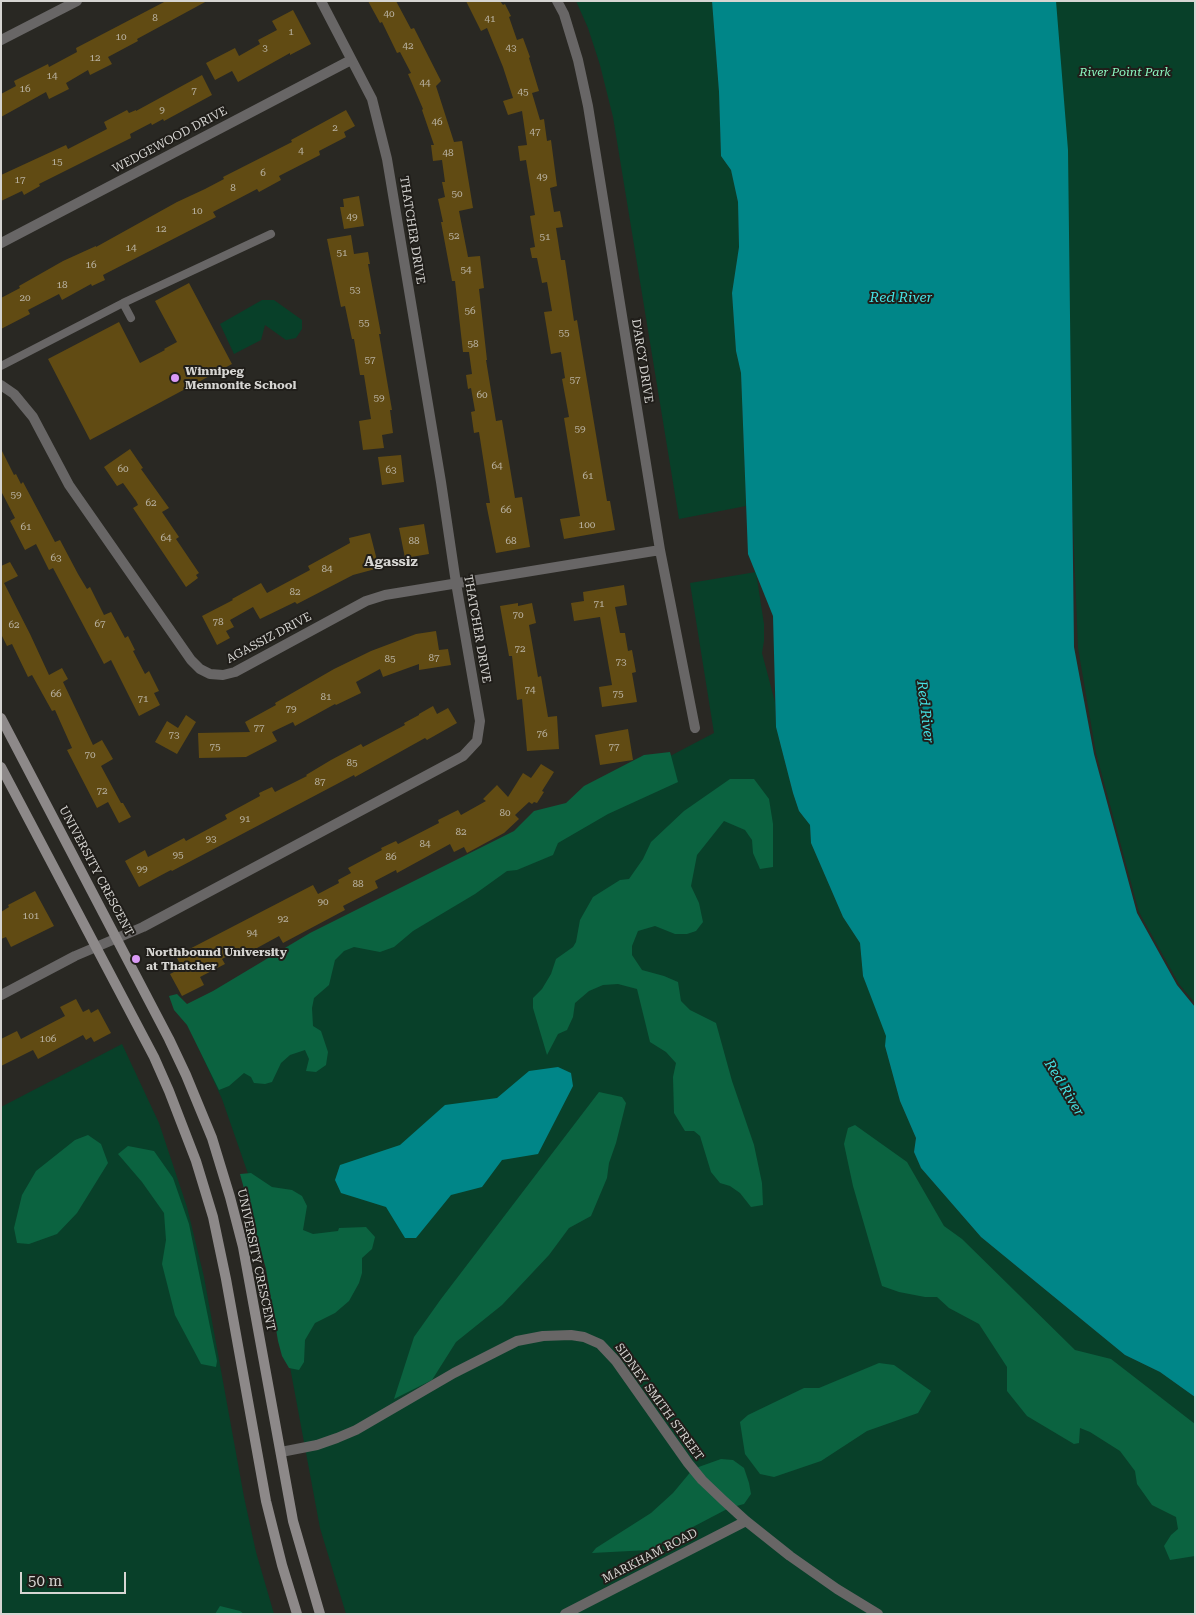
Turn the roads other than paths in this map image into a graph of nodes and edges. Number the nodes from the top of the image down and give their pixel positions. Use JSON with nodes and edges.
{"nodes":[{"id":1,"x":77,"y":1,"type":"edge"},
{"id":2,"x":320,"y":1,"type":"edge"},
{"id":3,"x":557,"y":1,"type":"edge"},
{"id":4,"x":1,"y":40,"type":"edge"},
{"id":5,"x":351,"y":60,"type":"junction"},
{"id":6,"x":272,"y":234,"type":"dead end"},
{"id":7,"x":1,"y":243,"type":"edge"},
{"id":8,"x":123,"y":303,"type":"junction"},
{"id":9,"x":130,"y":318,"type":"dead end"},
{"id":10,"x":1,"y":366,"type":"edge"},
{"id":11,"x":1,"y":385,"type":"edge"},
{"id":12,"x":660,"y":550,"type":"junction"},
{"id":13,"x":456,"y":583,"type":"junction"},
{"id":14,"x":1,"y":718,"type":"edge"},
{"id":15,"x":695,"y":728,"type":"dead end"},
{"id":16,"x":1,"y":767,"type":"edge"},
{"id":17,"x":4,"y":781,"type":"edge"},
{"id":18,"x":118,"y":938,"type":"junction"},
{"id":19,"x":96,"y":947,"type":"junction"},
{"id":20,"x":1,"y":994,"type":"edge"},
{"id":21,"x":280,"y":1452,"type":"junction"},
{"id":22,"x":746,"y":1520,"type":"junction"},
{"id":23,"x":297,"y":1614,"type":"edge"},
{"id":24,"x":320,"y":1614,"type":"edge"},
{"id":25,"x":566,"y":1614,"type":"edge"},
{"id":26,"x":878,"y":1614,"type":"edge"}],
"edges":[{"from":1,"to":4,"type":"street"},
{"from":2,"to":5,"type":"street","name":"THATCHER DRIVE"},
{"from":3,"to":12,"type":"street","name":"D'ARCY DRIVE"},
{"from":5,"to":7,"type":"street","name":"WEDGEWOOD DRIVE"},
{"from":5,"to":13,"type":"street","name":"THATCHER DRIVE"},
{"from":6,"to":8,"type":"lane"},
{"from":8,"to":9,"type":"lane"},
{"from":8,"to":10,"type":"lane"},
{"from":11,"to":13,"type":"street","name":"AGASSIZ DRIVE"},
{"from":12,"to":13,"type":"street","name":"AGASSIZ DRIVE"},
{"from":12,"to":15,"type":"street","name":"D'ARCY DRIVE"},
{"from":13,"to":18,"type":"street","name":"THATCHER DRIVE"},
{"from":14,"to":18,"type":"main road","name":"UNIVERSITY CRESCENT"},
{"from":16,"to":17,"type":"main road"},
{"from":17,"to":19,"type":"main road"},
{"from":18,"to":19,"type":"street","name":"THATCHER DRIVE"},
{"from":18,"to":21,"type":"main road","name":"UNIVERSITY CRESCENT"},
{"from":19,"to":20,"type":"street","name":"THATCHER DRIVE"},
{"from":19,"to":23,"type":"main road"},
{"from":21,"to":22,"type":"street","name":"SIDNEY SMITH STREET"},
{"from":21,"to":24,"type":"main road","name":"UNIVERSITY CRESCENT"},
{"from":22,"to":25,"type":"street","name":"MARKHAM ROAD"},
{"from":22,"to":26,"type":"street","name":"SIDNEY SMITH STREET"}]}
